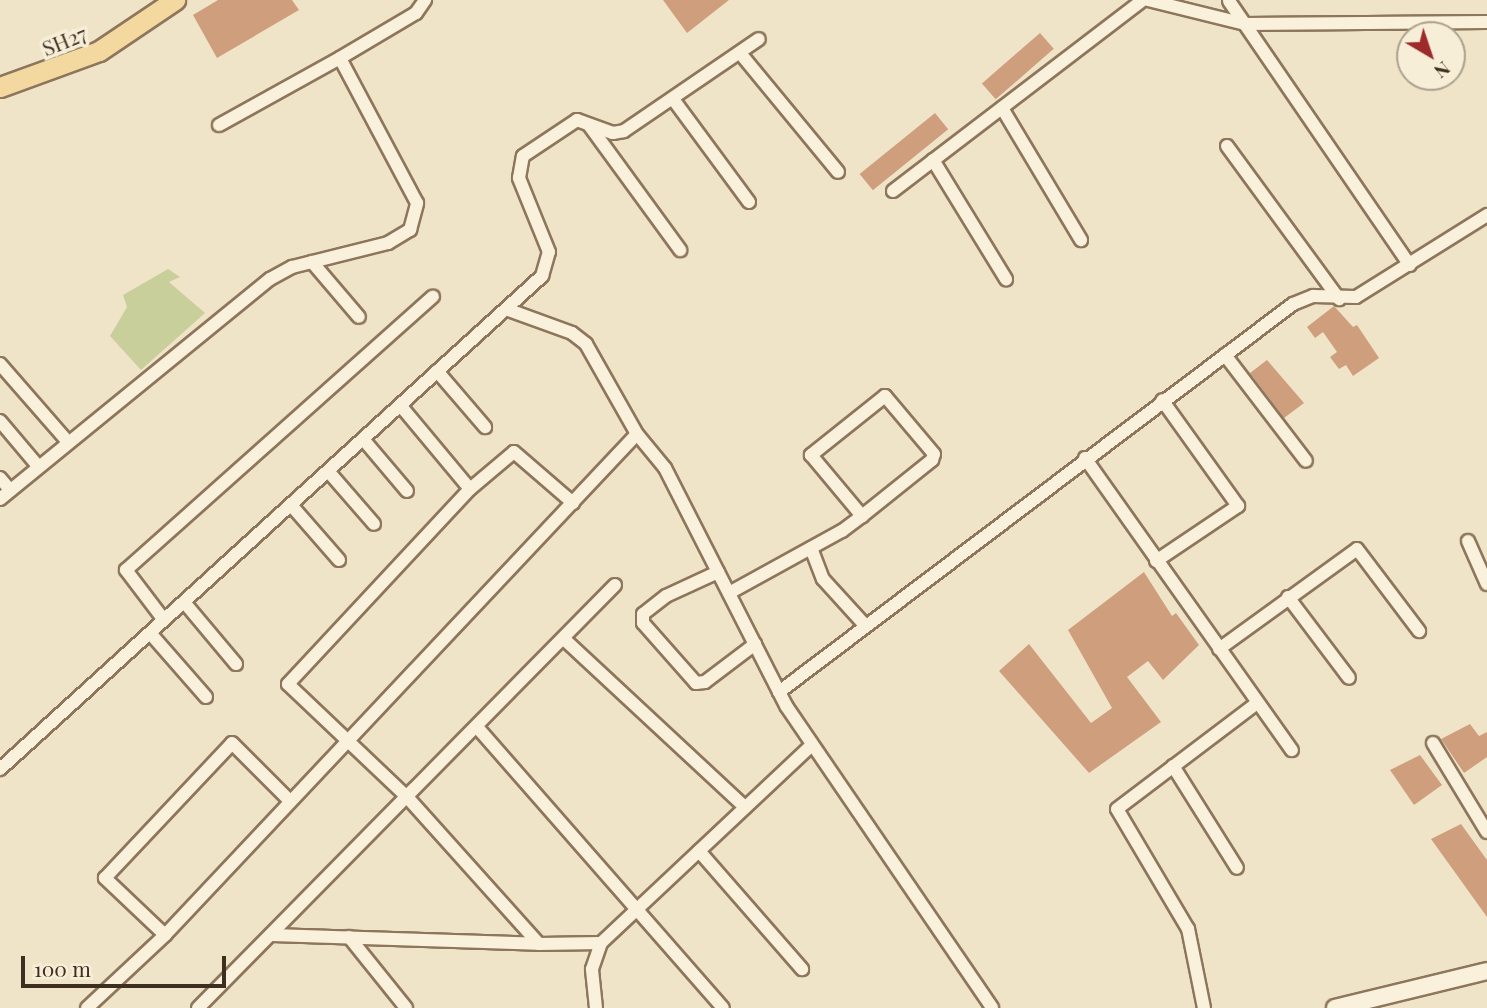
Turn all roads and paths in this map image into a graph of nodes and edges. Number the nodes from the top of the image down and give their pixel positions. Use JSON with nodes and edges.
{"nodes":[{"id":1,"x":175,"y":0,"type":"edge"},
{"id":2,"x":425,"y":0,"type":"edge"},
{"id":3,"x":1146,"y":0,"type":"edge"},
{"id":4,"x":1229,"y":1,"type":"edge"},
{"id":5,"x":1487,"y":22,"type":"edge"},
{"id":6,"x":1245,"y":24,"type":"junction"},
{"id":7,"x":759,"y":39,"type":"dead end"},
{"id":8,"x":740,"y":53,"type":"junction"},
{"id":9,"x":340,"y":58,"type":"junction"},
{"id":10,"x":0,"y":87,"type":"edge"},
{"id":11,"x":673,"y":99,"type":"junction"},
{"id":12,"x":1002,"y":107,"type":"junction"},
{"id":13,"x":587,"y":122,"type":"junction"},
{"id":14,"x":219,"y":125,"type":"dead end"},
{"id":15,"x":1227,"y":146,"type":"dead end"},
{"id":16,"x":933,"y":160,"type":"junction"},
{"id":17,"x":838,"y":172,"type":"dead end"},
{"id":18,"x":893,"y":191,"type":"dead end"},
{"id":19,"x":748,"y":202,"type":"dead end"},
{"id":20,"x":1487,"y":215,"type":"edge"},
{"id":21,"x":1082,"y":240,"type":"dead end"},
{"id":22,"x":680,"y":250,"type":"dead end"},
{"id":23,"x":312,"y":262,"type":"junction"},
{"id":24,"x":1410,"y":265,"type":"junction"},
{"id":25,"x":1006,"y":279,"type":"dead end"},
{"id":26,"x":433,"y":296,"type":"dead end"},
{"id":27,"x":1339,"y":299,"type":"junction"},
{"id":28,"x":506,"y":309,"type":"junction"},
{"id":29,"x":359,"y":317,"type":"dead end"},
{"id":30,"x":1225,"y":355,"type":"junction"},
{"id":31,"x":0,"y":365,"type":"edge"},
{"id":32,"x":437,"y":372,"type":"junction"},
{"id":33,"x":1162,"y":400,"type":"junction"},
{"id":34,"x":400,"y":405,"type":"junction"},
{"id":35,"x":0,"y":422,"type":"edge"},
{"id":36,"x":485,"y":426,"type":"dead end"},
{"id":37,"x":637,"y":434,"type":"junction"},
{"id":38,"x":363,"y":439,"type":"junction"},
{"id":39,"x":68,"y":442,"type":"junction"},
{"id":40,"x":1085,"y":458,"type":"junction"},
{"id":41,"x":1306,"y":461,"type":"dead end"},
{"id":42,"x":38,"y":466,"type":"junction"},
{"id":43,"x":328,"y":471,"type":"junction"},
{"id":44,"x":0,"y":478,"type":"edge"},
{"id":45,"x":470,"y":489,"type":"junction"},
{"id":46,"x":407,"y":491,"type":"dead end"},
{"id":47,"x":5,"y":495,"type":"edge"},
{"id":48,"x":573,"y":503,"type":"junction"},
{"id":49,"x":291,"y":505,"type":"junction"},
{"id":50,"x":862,"y":516,"type":"junction"},
{"id":51,"x":374,"y":524,"type":"dead end"},
{"id":52,"x":1468,"y":541,"type":"dead end"},
{"id":53,"x":811,"y":548,"type":"junction"},
{"id":54,"x":339,"y":560,"type":"dead end"},
{"id":55,"x":1156,"y":561,"type":"junction"},
{"id":56,"x":718,"y":572,"type":"junction"},
{"id":57,"x":1487,"y":584,"type":"edge"},
{"id":58,"x":615,"y":585,"type":"dead end"},
{"id":59,"x":729,"y":593,"type":"junction"},
{"id":60,"x":1288,"y":597,"type":"junction"},
{"id":61,"x":184,"y":602,"type":"junction"},
{"id":62,"x":164,"y":620,"type":"junction"},
{"id":63,"x":864,"y":624,"type":"junction"},
{"id":64,"x":1419,"y":631,"type":"dead end"},
{"id":65,"x":150,"y":633,"type":"junction"},
{"id":66,"x":564,"y":639,"type":"junction"},
{"id":67,"x":755,"y":645,"type":"junction"},
{"id":68,"x":1219,"y":649,"type":"junction"},
{"id":69,"x":236,"y":664,"type":"dead end"},
{"id":70,"x":1349,"y":678,"type":"dead end"},
{"id":71,"x":779,"y":692,"type":"junction"},
{"id":72,"x":206,"y":697,"type":"dead end"},
{"id":73,"x":1257,"y":703,"type":"junction"},
{"id":74,"x":477,"y":727,"type":"junction"},
{"id":75,"x":347,"y":739,"type":"junction"},
{"id":76,"x":1433,"y":743,"type":"dead end"},
{"id":77,"x":812,"y":744,"type":"junction"},
{"id":78,"x":1292,"y":750,"type":"dead end"},
{"id":79,"x":1173,"y":766,"type":"junction"},
{"id":80,"x":0,"y":769,"type":"edge"},
{"id":81,"x":407,"y":797,"type":"junction"},
{"id":82,"x":290,"y":801,"type":"junction"},
{"id":83,"x":745,"y":807,"type":"junction"},
{"id":84,"x":1487,"y":832,"type":"edge"},
{"id":85,"x":699,"y":851,"type":"junction"},
{"id":86,"x":1237,"y":868,"type":"dead end"},
{"id":87,"x":636,"y":910,"type":"junction"},
{"id":88,"x":271,"y":934,"type":"junction"},
{"id":89,"x":165,"y":935,"type":"junction"},
{"id":90,"x":349,"y":937,"type":"junction"},
{"id":91,"x":601,"y":943,"type":"junction"},
{"id":92,"x":539,"y":944,"type":"junction"},
{"id":93,"x":802,"y":969,"type":"dead end"},
{"id":94,"x":1487,"y":971,"type":"edge"},
{"id":95,"x":207,"y":1005,"type":"edge"},
{"id":96,"x":87,"y":1008,"type":"edge"},
{"id":97,"x":406,"y":1008,"type":"edge"},
{"id":98,"x":596,"y":1008,"type":"edge"},
{"id":99,"x":723,"y":1008,"type":"edge"},
{"id":100,"x":992,"y":1008,"type":"edge"},
{"id":101,"x":1204,"y":1008,"type":"edge"},
{"id":102,"x":1335,"y":1008,"type":"edge"}],
"edges":[{"from":1,"to":10,"type":"main road","name":"SH27","number":"SH27"},
{"from":2,"to":9,"type":"street"},
{"from":3,"to":6,"type":"street"},
{"from":3,"to":12,"type":"street"},
{"from":4,"to":6,"type":"street"},
{"from":5,"to":6,"type":"street"},
{"from":6,"to":24,"type":"street"},
{"from":7,"to":8,"type":"street"},
{"from":8,"to":11,"type":"street"},
{"from":8,"to":17,"type":"street"},
{"from":9,"to":14,"type":"street"},
{"from":9,"to":23,"type":"street"},
{"from":11,"to":13,"type":"street"},
{"from":11,"to":19,"type":"street"},
{"from":12,"to":16,"type":"street"},
{"from":12,"to":21,"type":"street"},
{"from":13,"to":22,"type":"street"},
{"from":13,"to":28,"type":"street"},
{"from":15,"to":27,"type":"street"},
{"from":16,"to":18,"type":"street"},
{"from":16,"to":25,"type":"street"},
{"from":20,"to":24,"type":"street"},
{"from":23,"to":29,"type":"street"},
{"from":23,"to":39,"type":"street"},
{"from":24,"to":27,"type":"street"},
{"from":26,"to":62,"type":"street"},
{"from":27,"to":30,"type":"street"},
{"from":28,"to":32,"type":"street"},
{"from":28,"to":37,"type":"street"},
{"from":30,"to":33,"type":"street"},
{"from":30,"to":41,"type":"street"},
{"from":31,"to":39,"type":"street"},
{"from":32,"to":34,"type":"street"},
{"from":32,"to":36,"type":"street"},
{"from":33,"to":40,"type":"street"},
{"from":33,"to":55,"type":"street"},
{"from":34,"to":38,"type":"street"},
{"from":34,"to":45,"type":"street"},
{"from":35,"to":42,"type":"street"},
{"from":37,"to":48,"type":"street"},
{"from":37,"to":56,"type":"street"},
{"from":38,"to":43,"type":"street"},
{"from":38,"to":46,"type":"street"},
{"from":39,"to":42,"type":"street"},
{"from":40,"to":55,"type":"street"},
{"from":40,"to":63,"type":"street"},
{"from":42,"to":47,"type":"street"},
{"from":43,"to":49,"type":"street"},
{"from":43,"to":51,"type":"street"},
{"from":44,"to":47,"type":"street"},
{"from":45,"to":48,"type":"street"},
{"from":45,"to":75,"type":"street"},
{"from":48,"to":75,"type":"street"},
{"from":49,"to":54,"type":"street"},
{"from":49,"to":61,"type":"street"},
{"from":50,"to":50,"type":"street"},
{"from":50,"to":53,"type":"street"},
{"from":52,"to":57,"type":"street"},
{"from":53,"to":59,"type":"street"},
{"from":53,"to":63,"type":"street"},
{"from":55,"to":68,"type":"street"},
{"from":56,"to":59,"type":"street"},
{"from":56,"to":67,"type":"street"},
{"from":58,"to":66,"type":"street"},
{"from":59,"to":67,"type":"street"},
{"from":60,"to":64,"type":"street"},
{"from":60,"to":68,"type":"street"},
{"from":60,"to":70,"type":"street"},
{"from":61,"to":62,"type":"street"},
{"from":61,"to":69,"type":"street"},
{"from":62,"to":65,"type":"street"},
{"from":63,"to":71,"type":"street"},
{"from":65,"to":72,"type":"street"},
{"from":65,"to":80,"type":"street"},
{"from":66,"to":74,"type":"street"},
{"from":66,"to":83,"type":"street"},
{"from":67,"to":71,"type":"street"},
{"from":68,"to":73,"type":"street"},
{"from":71,"to":77,"type":"street"},
{"from":73,"to":78,"type":"street"},
{"from":73,"to":79,"type":"street"},
{"from":74,"to":81,"type":"street"},
{"from":74,"to":87,"type":"street"},
{"from":75,"to":81,"type":"street"},
{"from":75,"to":82,"type":"street"},
{"from":76,"to":84,"type":"street"},
{"from":77,"to":83,"type":"street"},
{"from":77,"to":100,"type":"street"},
{"from":79,"to":86,"type":"street"},
{"from":79,"to":101,"type":"street"},
{"from":81,"to":88,"type":"street"},
{"from":81,"to":92,"type":"street"},
{"from":82,"to":89,"type":"street"},
{"from":82,"to":89,"type":"street"},
{"from":83,"to":85,"type":"street"},
{"from":85,"to":87,"type":"street"},
{"from":85,"to":93,"type":"street"},
{"from":87,"to":91,"type":"street"},
{"from":87,"to":99,"type":"street"},
{"from":88,"to":90,"type":"street"},
{"from":88,"to":95,"type":"street"},
{"from":89,"to":96,"type":"street"},
{"from":90,"to":92,"type":"street"},
{"from":90,"to":97,"type":"street"},
{"from":91,"to":92,"type":"street"},
{"from":91,"to":98,"type":"street"},
{"from":94,"to":102,"type":"street"}]}
